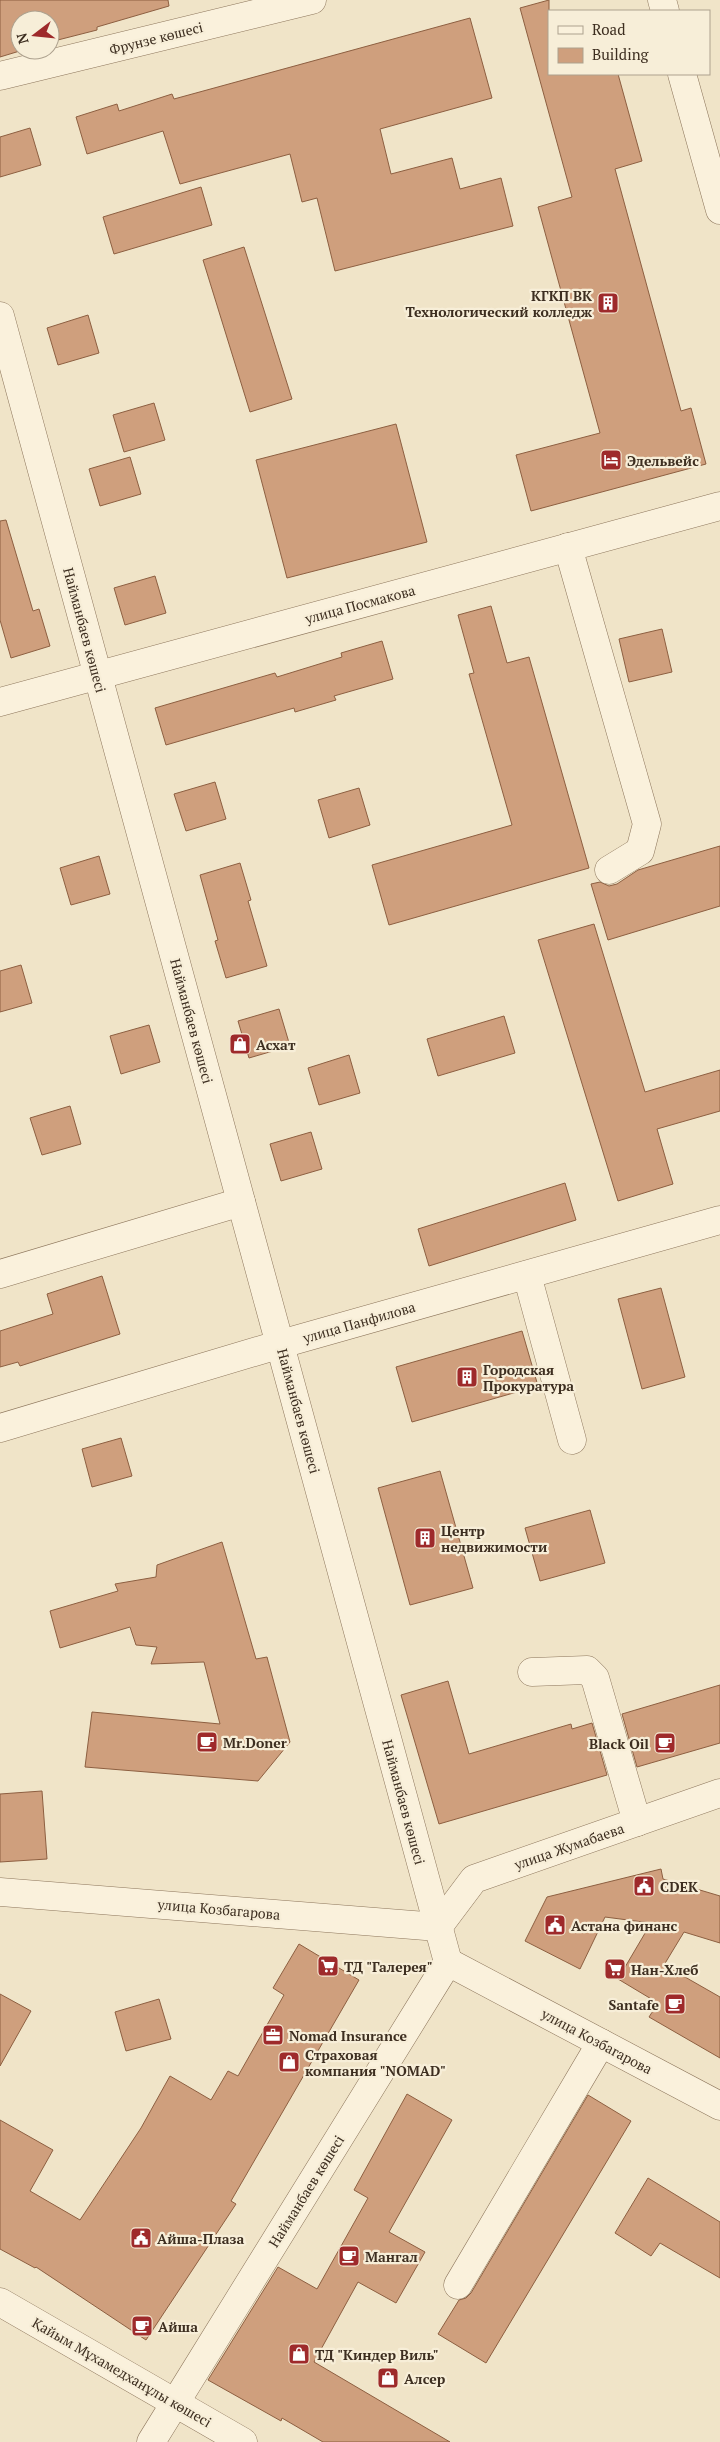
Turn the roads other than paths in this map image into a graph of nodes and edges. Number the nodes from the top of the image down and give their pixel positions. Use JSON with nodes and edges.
{"nodes":[{"id":1,"x":312,"y":0,"type":"edge"},
{"id":2,"x":682,"y":75,"type":"edge"},
{"id":3,"x":0,"y":76,"type":"edge"},
{"id":4,"x":720,"y":210,"type":"edge"},
{"id":5,"x":0,"y":316,"type":"edge"},
{"id":6,"x":720,"y":506,"type":"edge"},
{"id":7,"x":568,"y":547,"type":"junction"},
{"id":8,"x":98,"y":676,"type":"junction"},
{"id":9,"x":0,"y":702,"type":"edge"},
{"id":10,"x":609,"y":870,"type":"dead end"},
{"id":11,"x":241,"y":1202,"type":"junction"},
{"id":12,"x":720,"y":1220,"type":"edge"},
{"id":13,"x":0,"y":1274,"type":"edge"},
{"id":14,"x":526,"y":1275,"type":"junction"},
{"id":15,"x":281,"y":1344,"type":"junction"},
{"id":16,"x":0,"y":1428,"type":"edge"},
{"id":17,"x":572,"y":1440,"type":"dead end"},
{"id":18,"x":532,"y":1672,"type":"dead end"},
{"id":19,"x":720,"y":1793,"type":"edge"},
{"id":20,"x":637,"y":1822,"type":"junction"},
{"id":21,"x":0,"y":1892,"type":"edge"},
{"id":22,"x":438,"y":1927,"type":"junction"},
{"id":23,"x":448,"y":1962,"type":"junction"},
{"id":24,"x":600,"y":2043,"type":"junction"},
{"id":25,"x":720,"y":2106,"type":"edge"},
{"id":26,"x":458,"y":2284,"type":"dead end"},
{"id":27,"x":0,"y":2302,"type":"edge"},
{"id":28,"x":175,"y":2402,"type":"junction"},
{"id":29,"x":151,"y":2442,"type":"edge"},
{"id":30,"x":244,"y":2442,"type":"edge"}],
"edges":[{"from":1,"to":3,"type":"street","name":"Фрунзе көшесі"},
{"from":2,"to":4,"type":"street"},
{"from":5,"to":8,"type":"street","name":"Найманбаев көшесі"},
{"from":6,"to":7,"type":"street","name":"улица Посмакова"},
{"from":7,"to":8,"type":"street","name":"улица Посмакова"},
{"from":7,"to":10,"type":"street"},
{"from":8,"to":9,"type":"street","name":"улица Посмакова"},
{"from":8,"to":11,"type":"street","name":"Найманбаев көшесі"},
{"from":11,"to":13,"type":"street"},
{"from":11,"to":15,"type":"street","name":"Найманбаев көшесі"},
{"from":12,"to":14,"type":"street","name":"улица Панфилова"},
{"from":14,"to":15,"type":"street","name":"улица Панфилова"},
{"from":14,"to":17,"type":"street"},
{"from":15,"to":16,"type":"street","name":"улица Панфилова"},
{"from":15,"to":22,"type":"street","name":"Найманбаев көшесі"},
{"from":18,"to":20,"type":"street"},
{"from":19,"to":20,"type":"street","name":"улица Жумабаева"},
{"from":20,"to":22,"type":"street","name":"улица Жумабаева"},
{"from":21,"to":22,"type":"street","name":"улица Козбагарова"},
{"from":22,"to":23,"type":"street","name":"Найманбаев көшесі"},
{"from":23,"to":24,"type":"street","name":"улица Козбагарова"},
{"from":23,"to":28,"type":"street","name":"Найманбаев көшесі"},
{"from":24,"to":25,"type":"street","name":"улица Козбагарова"},
{"from":24,"to":26,"type":"street"},
{"from":27,"to":28,"type":"street","name":"Қайым Мұхамедханұлы көшесі"},
{"from":28,"to":29,"type":"street","name":"Найманбаев көшесі"},
{"from":28,"to":30,"type":"street","name":"Қайым Мұхамедханұлы көшесі"}]}
